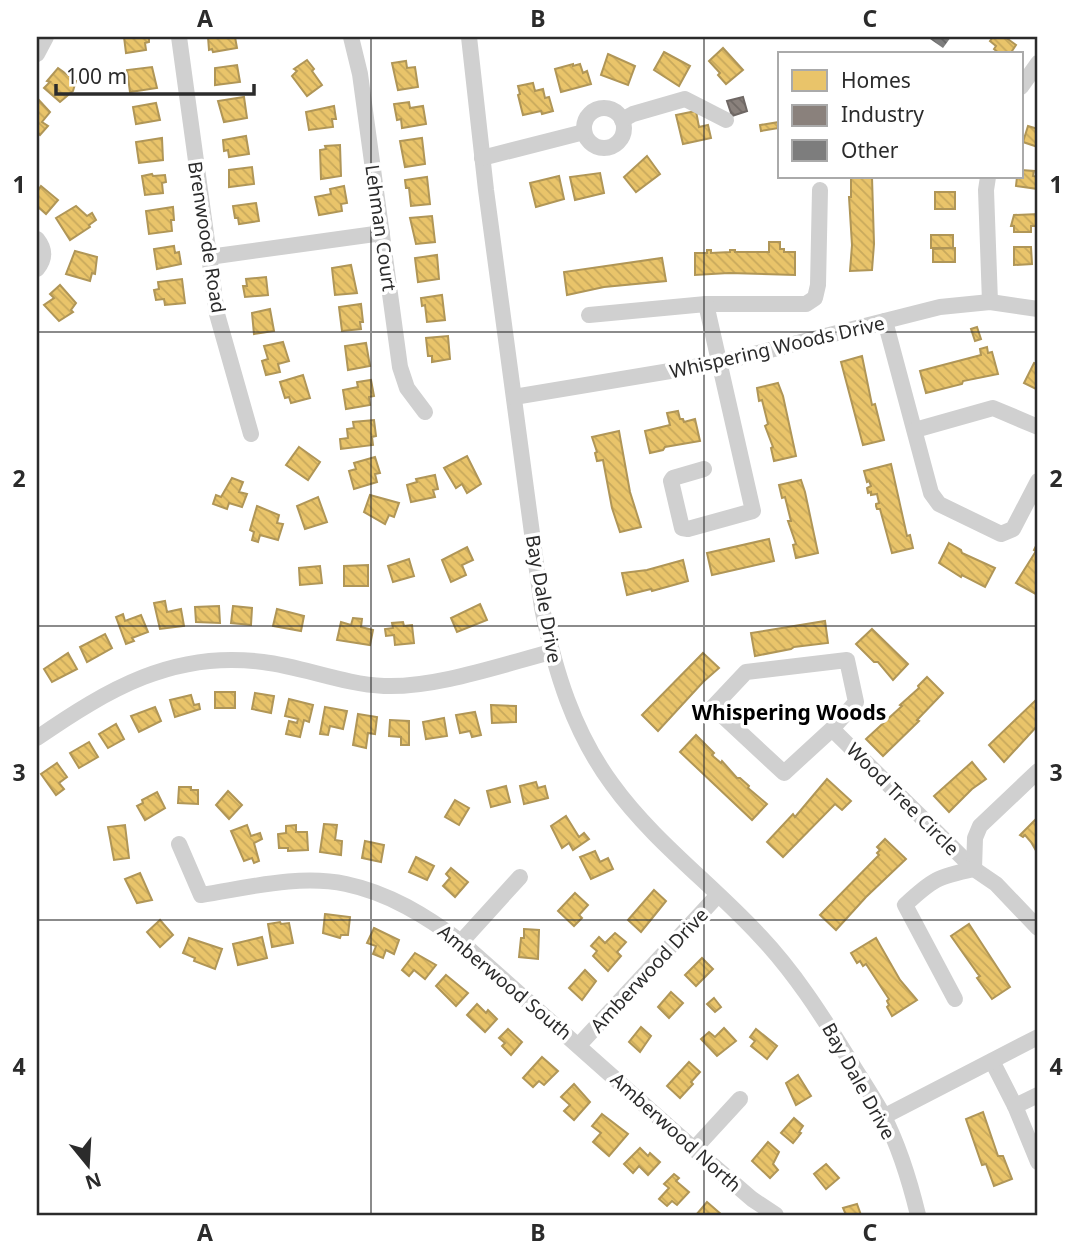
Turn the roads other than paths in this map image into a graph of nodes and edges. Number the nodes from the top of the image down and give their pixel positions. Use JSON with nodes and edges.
{"nodes":[{"id":1,"x":46,"y":37,"type":"edge"},
{"id":2,"x":179,"y":37,"type":"edge"},
{"id":3,"x":351,"y":37,"type":"edge"},
{"id":4,"x":469,"y":37,"type":"edge"},
{"id":5,"x":37,"y":54,"type":"edge"},
{"id":6,"x":1038,"y":63,"type":"edge"},
{"id":7,"x":1023,"y":84,"type":"edge"},
{"id":8,"x":726,"y":120,"type":"dead end"},
{"id":9,"x":622,"y":121,"type":"junction"},
{"id":10,"x":584,"y":132,"type":"junction"},
{"id":11,"x":482,"y":158,"type":"junction"},
{"id":12,"x":988,"y":178,"type":"edge"},
{"id":13,"x":820,"y":190,"type":"dead end"},
{"id":14,"x":382,"y":233,"type":"junction"},
{"id":15,"x":37,"y":239,"type":"edge"},
{"id":16,"x":209,"y":257,"type":"junction"},
{"id":17,"x":37,"y":269,"type":"edge"},
{"id":18,"x":990,"y":302,"type":"junction"},
{"id":19,"x":706,"y":304,"type":"junction"},
{"id":20,"x":1038,"y":309,"type":"edge"},
{"id":21,"x":589,"y":315,"type":"dead end"},
{"id":22,"x":886,"y":321,"type":"junction"},
{"id":23,"x":718,"y":363,"type":"junction"},
{"id":24,"x":514,"y":397,"type":"junction"},
{"id":25,"x":425,"y":412,"type":"dead end"},
{"id":26,"x":1038,"y":427,"type":"edge"},
{"id":27,"x":915,"y":430,"type":"junction"},
{"id":28,"x":251,"y":434,"type":"dead end"},
{"id":29,"x":704,"y":469,"type":"dead end"},
{"id":30,"x":1038,"y":481,"type":"edge"},
{"id":31,"x":551,"y":652,"type":"junction"},
{"id":32,"x":832,"y":729,"type":"junction"},
{"id":33,"x":37,"y":738,"type":"edge"},
{"id":34,"x":1038,"y":771,"type":"edge"},
{"id":35,"x":179,"y":844,"type":"dead end"},
{"id":36,"x":974,"y":869,"type":"junction"},
{"id":37,"x":520,"y":877,"type":"dead end"},
{"id":38,"x":718,"y":895,"type":"junction"},
{"id":39,"x":1038,"y":928,"type":"edge"},
{"id":40,"x":461,"y":942,"type":"junction"},
{"id":41,"x":955,"y":999,"type":"dead end"},
{"id":42,"x":1038,"y":1037,"type":"edge"},
{"id":43,"x":579,"y":1045,"type":"junction"},
{"id":44,"x":992,"y":1061,"type":"junction"},
{"id":45,"x":1038,"y":1095,"type":"edge"},
{"id":46,"x":740,"y":1099,"type":"dead end"},
{"id":47,"x":1016,"y":1106,"type":"junction"},
{"id":48,"x":883,"y":1117,"type":"junction"},
{"id":49,"x":694,"y":1149,"type":"junction"},
{"id":50,"x":1038,"y":1162,"type":"edge"},
{"id":51,"x":776,"y":1215,"type":"edge"},
{"id":52,"x":918,"y":1215,"type":"edge"}],
"edges":[{"from":1,"to":5,"type":"street"},
{"from":2,"to":16,"type":"street","name":"Brenwoode Road"},
{"from":3,"to":14,"type":"street","name":"Lehman Court"},
{"from":4,"to":11,"type":"street","name":"Bay Dale Drive"},
{"from":6,"to":7,"type":"street"},
{"from":8,"to":9,"type":"street"},
{"from":9,"to":10,"type":"street"},
{"from":9,"to":10,"type":"street"},
{"from":10,"to":11,"type":"street"},
{"from":11,"to":24,"type":"street","name":"Bay Dale Drive"},
{"from":12,"to":18,"type":"street"},
{"from":13,"to":19,"type":"street"},
{"from":14,"to":16,"type":"street"},
{"from":14,"to":25,"type":"street","name":"Lehman Court"},
{"from":15,"to":17,"type":"street"},
{"from":16,"to":28,"type":"street","name":"Brenwoode Road"},
{"from":18,"to":20,"type":"street","name":"Whispering Woods Drive"},
{"from":18,"to":22,"type":"street","name":"Whispering Woods Drive"},
{"from":19,"to":21,"type":"street"},
{"from":19,"to":23,"type":"street"},
{"from":22,"to":23,"type":"street","name":"Whispering Woods Drive"},
{"from":22,"to":27,"type":"street"},
{"from":23,"to":24,"type":"street","name":"Whispering Woods Drive"},
{"from":23,"to":29,"type":"street"},
{"from":24,"to":31,"type":"street","name":"Bay Dale Drive"},
{"from":26,"to":27,"type":"street"},
{"from":27,"to":30,"type":"street"},
{"from":31,"to":33,"type":"street"},
{"from":31,"to":38,"type":"street","name":"Bay Dale Drive"},
{"from":32,"to":32,"type":"street","name":"Wood Tree Circle"},
{"from":32,"to":36,"type":"street","name":"Wood Tree Circle"},
{"from":34,"to":36,"type":"street"},
{"from":35,"to":40,"type":"street","name":"Amberwood South"},
{"from":36,"to":39,"type":"street","name":"Wood Tree Circle"},
{"from":36,"to":41,"type":"street"},
{"from":37,"to":40,"type":"street"},
{"from":38,"to":43,"type":"street","name":"Amberwood Drive"},
{"from":38,"to":48,"type":"street","name":"Bay Dale Drive"},
{"from":40,"to":43,"type":"street","name":"Amberwood South"},
{"from":42,"to":44,"type":"street"},
{"from":43,"to":49,"type":"street","name":"Amberwood North"},
{"from":44,"to":47,"type":"street"},
{"from":44,"to":48,"type":"street"},
{"from":45,"to":47,"type":"street"},
{"from":46,"to":49,"type":"street"},
{"from":47,"to":50,"type":"street"},
{"from":48,"to":52,"type":"street","name":"Bay Dale Drive"},
{"from":49,"to":51,"type":"street","name":"Amberwood North"}]}
